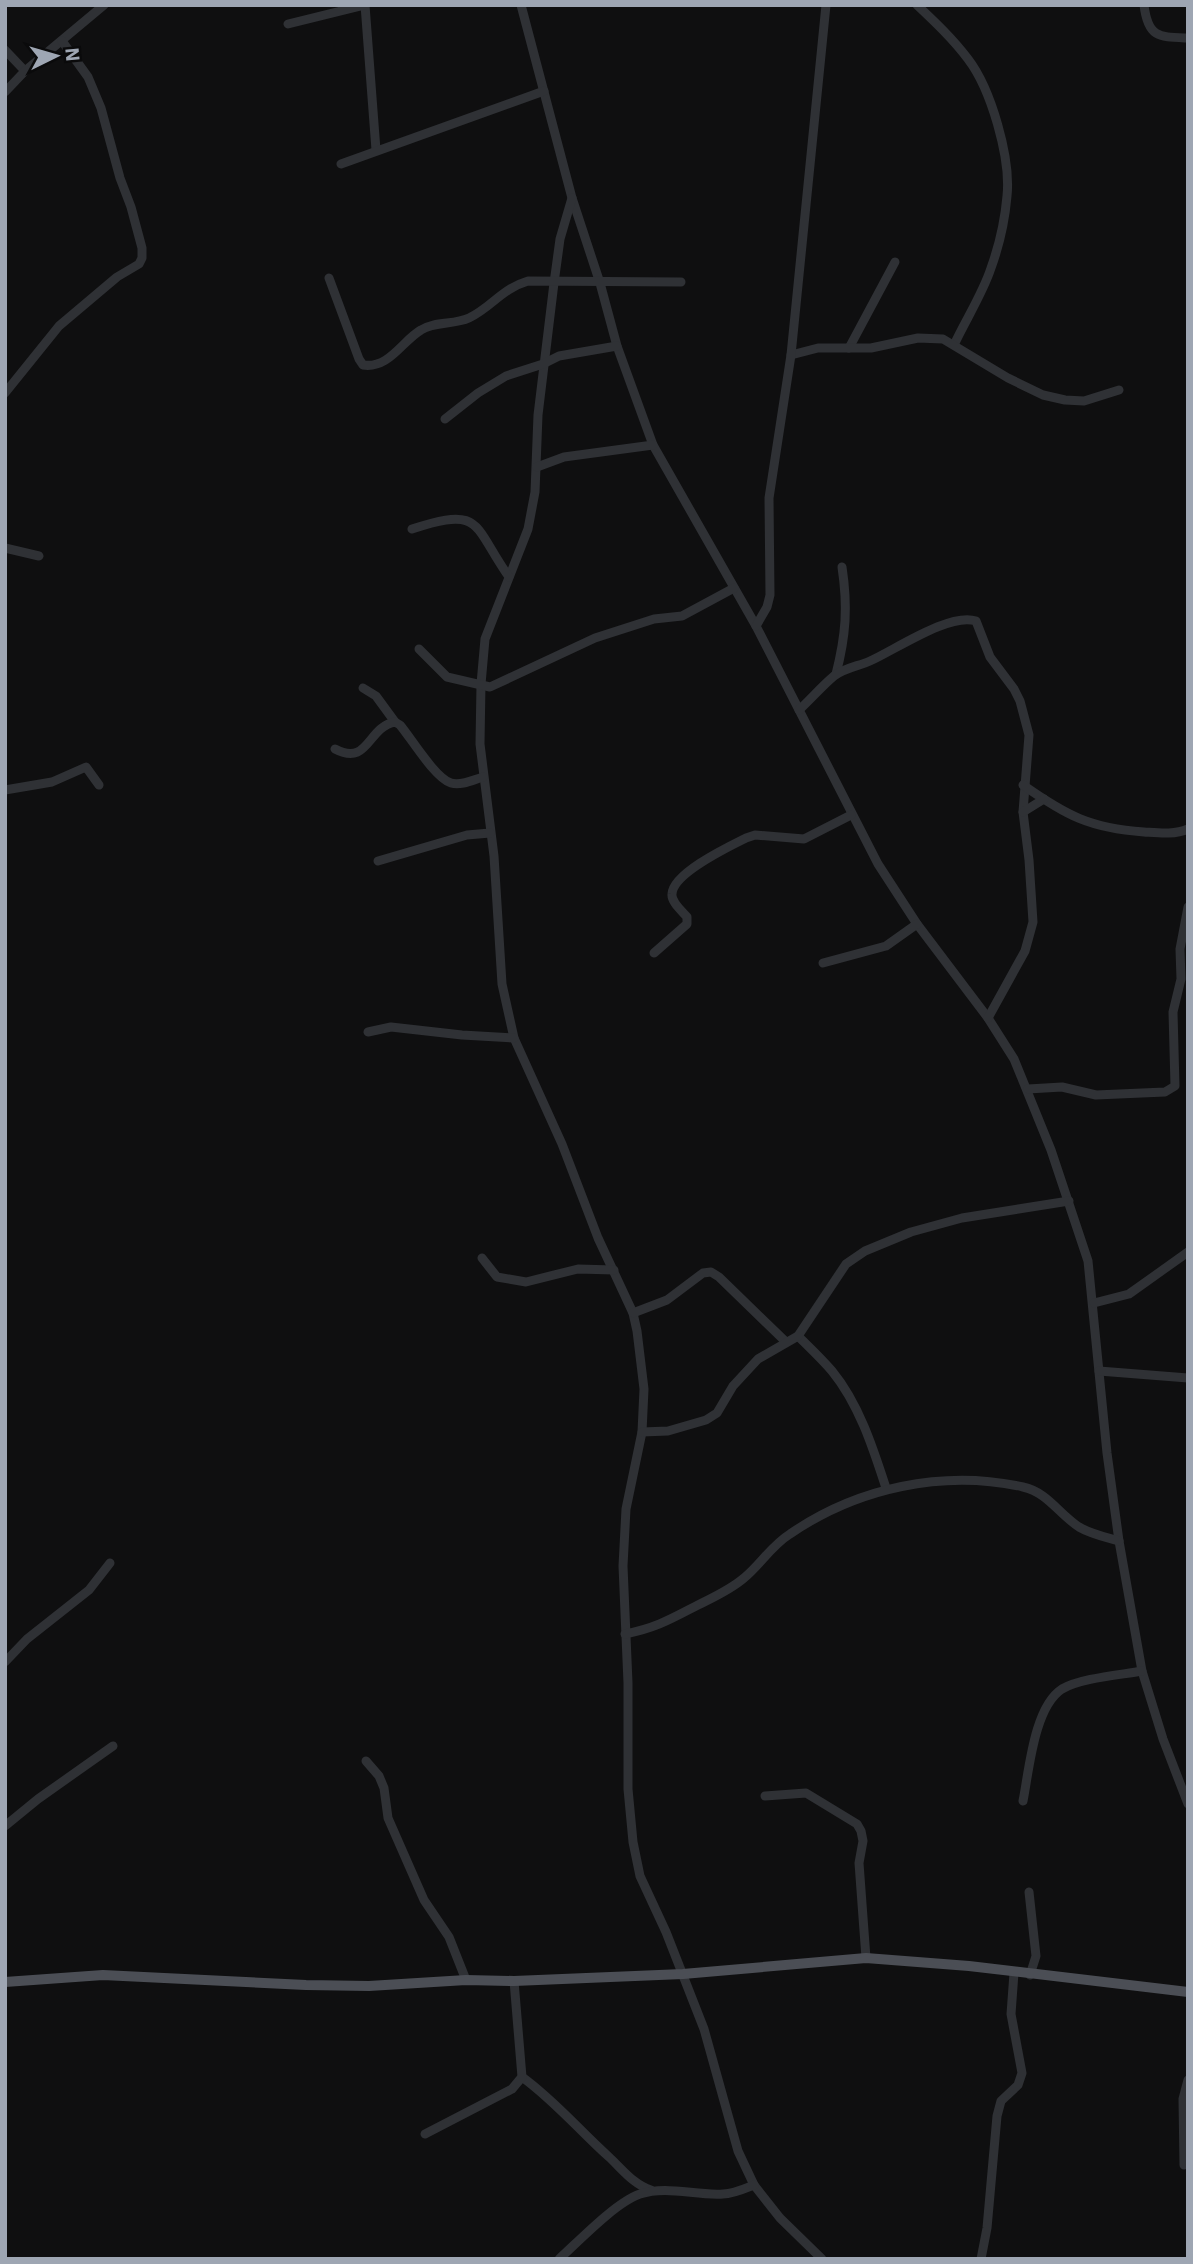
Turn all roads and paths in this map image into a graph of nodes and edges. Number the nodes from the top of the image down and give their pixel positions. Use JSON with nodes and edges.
{"nodes":[{"id":1,"x":104,"y":5,"type":"edge"},
{"id":2,"x":365,"y":5,"type":"edge"},
{"id":3,"x":521,"y":5,"type":"edge"},
{"id":4,"x":827,"y":5,"type":"edge"},
{"id":5,"x":916,"y":5,"type":"edge"},
{"id":6,"x":1144,"y":5,"type":"edge"},
{"id":7,"x":288,"y":24,"type":"dead end"},
{"id":8,"x":1188,"y":38,"type":"edge"},
{"id":9,"x":62,"y":41,"type":"junction"},
{"id":10,"x":5,"y":50,"type":"edge"},
{"id":11,"x":25,"y":71,"type":"junction"},
{"id":12,"x":544,"y":91,"type":"junction"},
{"id":13,"x":5,"y":92,"type":"edge"},
{"id":14,"x":376,"y":150,"type":"junction"},
{"id":15,"x":341,"y":164,"type":"dead end"},
{"id":16,"x":572,"y":198,"type":"junction"},
{"id":17,"x":895,"y":262,"type":"dead end"},
{"id":18,"x":329,"y":278,"type":"dead end"},
{"id":19,"x":681,"y":282,"type":"dead end"},
{"id":20,"x":554,"y":283,"type":"junction"},
{"id":21,"x":600,"y":283,"type":"junction"},
{"id":22,"x":954,"y":345,"type":"junction"},
{"id":23,"x":617,"y":346,"type":"junction"},
{"id":24,"x":849,"y":348,"type":"junction"},
{"id":25,"x":791,"y":355,"type":"junction"},
{"id":26,"x":543,"y":365,"type":"junction"},
{"id":27,"x":1119,"y":390,"type":"dead end"},
{"id":28,"x":5,"y":393,"type":"edge"},
{"id":29,"x":445,"y":419,"type":"dead end"},
{"id":30,"x":653,"y":445,"type":"junction"},
{"id":31,"x":537,"y":467,"type":"junction"},
{"id":32,"x":412,"y":529,"type":"dead end"},
{"id":33,"x":5,"y":548,"type":"edge"},
{"id":34,"x":39,"y":556,"type":"dead end"},
{"id":35,"x":842,"y":567,"type":"dead end"},
{"id":36,"x":509,"y":577,"type":"junction"},
{"id":37,"x":734,"y":588,"type":"junction"},
{"id":38,"x":756,"y":626,"type":"junction"},
{"id":39,"x":419,"y":649,"type":"dead end"},
{"id":40,"x":836,"y":674,"type":"junction"},
{"id":41,"x":481,"y":684,"type":"junction"},
{"id":42,"x":363,"y":688,"type":"dead end"},
{"id":43,"x":799,"y":710,"type":"junction"},
{"id":44,"x":394,"y":722,"type":"junction"},
{"id":45,"x":335,"y":749,"type":"dead end"},
{"id":46,"x":483,"y":777,"type":"junction"},
{"id":47,"x":99,"y":785,"type":"dead end"},
{"id":48,"x":1023,"y":785,"type":"junction"},
{"id":49,"x":5,"y":790,"type":"edge"},
{"id":50,"x":1044,"y":799,"type":"junction"},
{"id":51,"x":1023,"y":812,"type":"junction"},
{"id":52,"x":851,"y":815,"type":"junction"},
{"id":53,"x":1186,"y":832,"type":"edge"},
{"id":54,"x":490,"y":833,"type":"junction"},
{"id":55,"x":378,"y":861,"type":"dead end"},
{"id":56,"x":1188,"y":907,"type":"edge"},
{"id":57,"x":917,"y":924,"type":"junction"},
{"id":58,"x":654,"y":953,"type":"dead end"},
{"id":59,"x":823,"y":962,"type":"dead end"},
{"id":60,"x":988,"y":1017,"type":"junction"},
{"id":61,"x":368,"y":1032,"type":"dead end"},
{"id":62,"x":514,"y":1038,"type":"junction"},
{"id":63,"x":1028,"y":1089,"type":"junction"},
{"id":64,"x":1069,"y":1201,"type":"junction"},
{"id":65,"x":1188,"y":1252,"type":"edge"},
{"id":66,"x":482,"y":1258,"type":"dead end"},
{"id":67,"x":614,"y":1270,"type":"junction"},
{"id":68,"x":1094,"y":1303,"type":"junction"},
{"id":69,"x":633,"y":1313,"type":"junction"},
{"id":70,"x":798,"y":1336,"type":"junction"},
{"id":71,"x":786,"y":1342,"type":"junction"},
{"id":72,"x":1100,"y":1371,"type":"junction"},
{"id":73,"x":1188,"y":1378,"type":"edge"},
{"id":74,"x":642,"y":1432,"type":"junction"},
{"id":75,"x":886,"y":1488,"type":"junction"},
{"id":76,"x":1119,"y":1541,"type":"junction"},
{"id":77,"x":110,"y":1563,"type":"dead end"},
{"id":78,"x":625,"y":1634,"type":"junction"},
{"id":79,"x":5,"y":1662,"type":"edge"},
{"id":80,"x":1142,"y":1671,"type":"junction"},
{"id":81,"x":113,"y":1746,"type":"dead end"},
{"id":82,"x":366,"y":1761,"type":"dead end"},
{"id":83,"x":765,"y":1796,"type":"dead end"},
{"id":84,"x":1023,"y":1801,"type":"dead end"},
{"id":85,"x":1188,"y":1804,"type":"edge"},
{"id":86,"x":5,"y":1826,"type":"edge"},
{"id":87,"x":1029,"y":1892,"type":"dead end"},
{"id":88,"x":866,"y":1958,"type":"junction"},
{"id":89,"x":1014,"y":1973,"type":"junction"},
{"id":90,"x":683,"y":1974,"type":"junction"},
{"id":91,"x":1030,"y":1975,"type":"junction"},
{"id":92,"x":466,"y":1980,"type":"junction"},
{"id":93,"x":514,"y":1981,"type":"junction"},
{"id":94,"x":5,"y":1982,"type":"edge"},
{"id":95,"x":1188,"y":1992,"type":"edge"},
{"id":96,"x":522,"y":2077,"type":"junction"},
{"id":97,"x":1188,"y":2080,"type":"edge"},
{"id":98,"x":425,"y":2134,"type":"dead end"},
{"id":99,"x":1184,"y":2165,"type":"dead end"},
{"id":100,"x":754,"y":2185,"type":"junction"},
{"id":101,"x":656,"y":2191,"type":"junction"},
{"id":102,"x":559,"y":2259,"type":"edge"},
{"id":103,"x":822,"y":2259,"type":"edge"},
{"id":104,"x":981,"y":2259,"type":"edge"}],
"edges":[{"from":1,"to":9,"type":"street"},
{"from":2,"to":7,"type":"street"},
{"from":2,"to":14,"type":"street"},
{"from":3,"to":12,"type":"street"},
{"from":4,"to":25,"type":"street"},
{"from":5,"to":22,"type":"street"},
{"from":6,"to":8,"type":"street"},
{"from":9,"to":11,"type":"street"},
{"from":9,"to":28,"type":"street"},
{"from":10,"to":11,"type":"street"},
{"from":11,"to":13,"type":"street"},
{"from":12,"to":14,"type":"street"},
{"from":12,"to":16,"type":"street"},
{"from":14,"to":15,"type":"street"},
{"from":16,"to":20,"type":"street"},
{"from":16,"to":21,"type":"street"},
{"from":17,"to":24,"type":"street"},
{"from":18,"to":20,"type":"street"},
{"from":19,"to":21,"type":"street"},
{"from":20,"to":21,"type":"street"},
{"from":20,"to":26,"type":"street"},
{"from":21,"to":23,"type":"street"},
{"from":22,"to":24,"type":"street"},
{"from":22,"to":27,"type":"street"},
{"from":23,"to":26,"type":"street"},
{"from":23,"to":30,"type":"street"},
{"from":24,"to":25,"type":"street"},
{"from":25,"to":38,"type":"street"},
{"from":26,"to":29,"type":"street"},
{"from":26,"to":31,"type":"street"},
{"from":30,"to":31,"type":"street"},
{"from":30,"to":37,"type":"street"},
{"from":31,"to":36,"type":"street"},
{"from":32,"to":36,"type":"street"},
{"from":33,"to":34,"type":"street"},
{"from":35,"to":40,"type":"street"},
{"from":36,"to":41,"type":"street"},
{"from":37,"to":38,"type":"street"},
{"from":37,"to":41,"type":"street"},
{"from":38,"to":43,"type":"street"},
{"from":39,"to":41,"type":"street"},
{"from":40,"to":43,"type":"street"},
{"from":40,"to":48,"type":"street"},
{"from":41,"to":46,"type":"street"},
{"from":42,"to":44,"type":"street"},
{"from":43,"to":52,"type":"street"},
{"from":44,"to":45,"type":"street"},
{"from":44,"to":46,"type":"street"},
{"from":46,"to":54,"type":"street"},
{"from":47,"to":49,"type":"street"},
{"from":48,"to":50,"type":"street"},
{"from":48,"to":51,"type":"street"},
{"from":50,"to":51,"type":"street"},
{"from":50,"to":53,"type":"street"},
{"from":51,"to":60,"type":"street"},
{"from":52,"to":57,"type":"street"},
{"from":52,"to":58,"type":"street"},
{"from":54,"to":55,"type":"street"},
{"from":54,"to":62,"type":"street"},
{"from":56,"to":63,"type":"street"},
{"from":57,"to":59,"type":"street"},
{"from":57,"to":60,"type":"street"},
{"from":60,"to":63,"type":"street"},
{"from":61,"to":62,"type":"street"},
{"from":62,"to":67,"type":"street"},
{"from":63,"to":64,"type":"street"},
{"from":64,"to":68,"type":"street"},
{"from":64,"to":70,"type":"street"},
{"from":65,"to":68,"type":"street"},
{"from":66,"to":67,"type":"street"},
{"from":67,"to":69,"type":"street"},
{"from":68,"to":72,"type":"street"},
{"from":69,"to":71,"type":"street"},
{"from":69,"to":74,"type":"street"},
{"from":70,"to":71,"type":"street"},
{"from":70,"to":75,"type":"street"},
{"from":71,"to":74,"type":"street"},
{"from":72,"to":73,"type":"street"},
{"from":72,"to":76,"type":"street"},
{"from":74,"to":78,"type":"street"},
{"from":75,"to":76,"type":"street"},
{"from":75,"to":78,"type":"street"},
{"from":76,"to":80,"type":"street"},
{"from":77,"to":79,"type":"street"},
{"from":78,"to":90,"type":"street"},
{"from":80,"to":84,"type":"street"},
{"from":80,"to":85,"type":"street"},
{"from":81,"to":86,"type":"street"},
{"from":82,"to":92,"type":"street"},
{"from":83,"to":88,"type":"street"},
{"from":87,"to":91,"type":"street"},
{"from":88,"to":89,"type":"main road"},
{"from":88,"to":90,"type":"main road"},
{"from":89,"to":91,"type":"main road"},
{"from":89,"to":104,"type":"street"},
{"from":90,"to":93,"type":"main road"},
{"from":90,"to":100,"type":"street"},
{"from":91,"to":95,"type":"main road"},
{"from":92,"to":93,"type":"main road"},
{"from":92,"to":94,"type":"main road"},
{"from":93,"to":96,"type":"street"},
{"from":96,"to":98,"type":"street"},
{"from":96,"to":101,"type":"street"},
{"from":97,"to":99,"type":"street"},
{"from":100,"to":101,"type":"street"},
{"from":100,"to":103,"type":"street"},
{"from":101,"to":102,"type":"street"}]}
